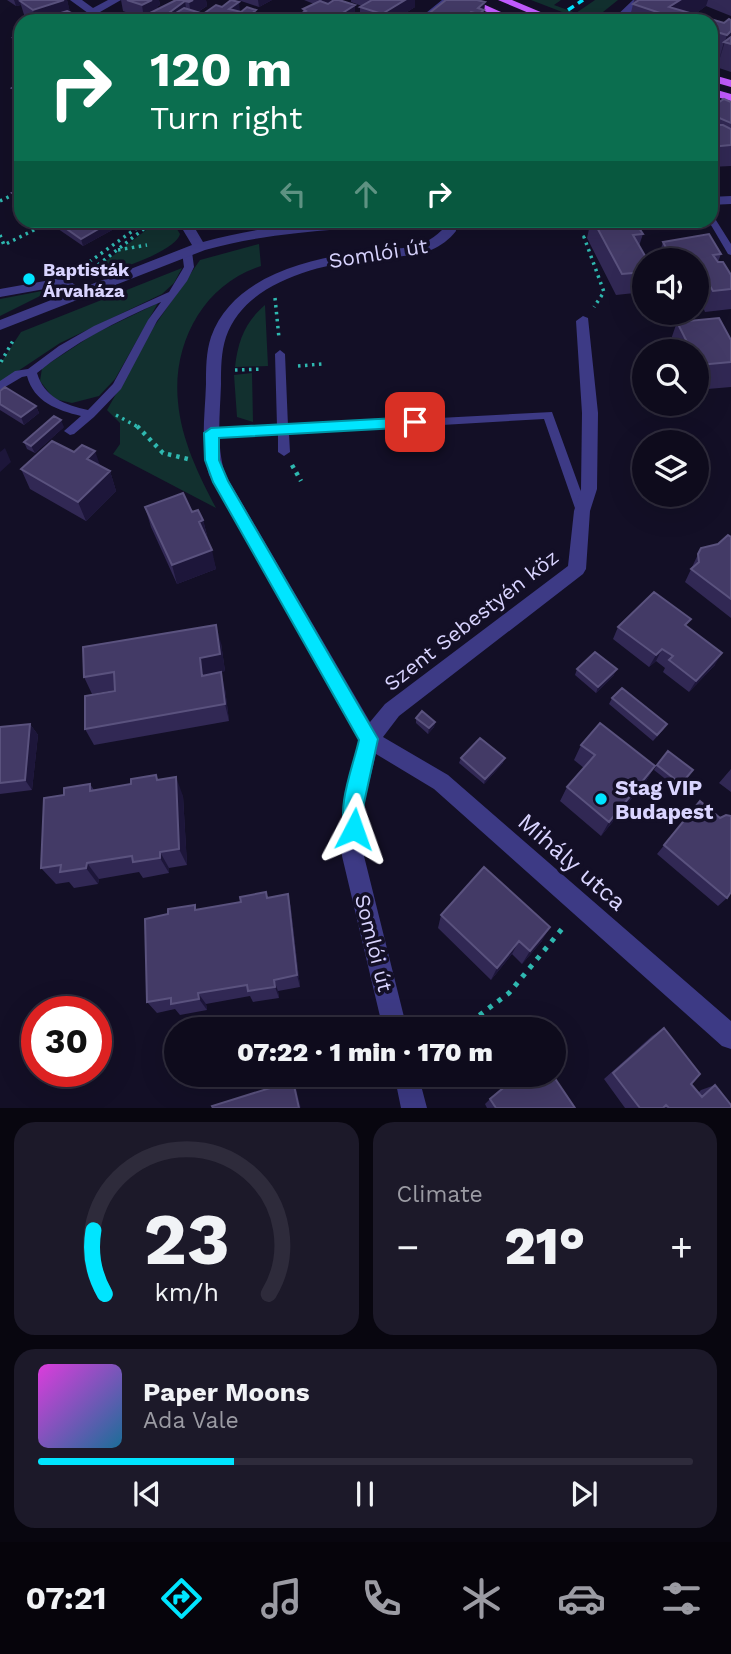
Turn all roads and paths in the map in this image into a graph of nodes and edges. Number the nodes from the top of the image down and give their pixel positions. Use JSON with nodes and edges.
{"nodes":[{"id":1,"x":75,"y":0,"type":"edge"},
{"id":2,"x":116,"y":0,"type":"edge"},
{"id":3,"x":448,"y":0,"type":"edge"},
{"id":4,"x":465,"y":0,"type":"edge"},
{"id":5,"x":503,"y":0,"type":"edge"},
{"id":6,"x":639,"y":0,"type":"edge"},
{"id":7,"x":93,"y":12,"type":"junction"},
{"id":8,"x":96,"y":14,"type":"edge"},
{"id":9,"x":430,"y":14,"type":"edge"},
{"id":10,"x":499,"y":14,"type":"edge"},
{"id":11,"x":539,"y":14,"type":"edge"},
{"id":12,"x":624,"y":14,"type":"edge"},
{"id":13,"x":0,"y":192,"type":"edge"},
{"id":14,"x":14,"y":195,"type":"edge"},
{"id":15,"x":8,"y":198,"type":"junction"},
{"id":16,"x":0,"y":201,"type":"edge"},
{"id":17,"x":38,"y":228,"type":"edge"},
{"id":18,"x":138,"y":228,"type":"edge"},
{"id":19,"x":145,"y":228,"type":"edge"},
{"id":20,"x":186,"y":228,"type":"edge"},
{"id":21,"x":308,"y":228,"type":"edge"},
{"id":22,"x":449,"y":228,"type":"edge"},
{"id":23,"x":628,"y":228,"type":"edge"},
{"id":24,"x":717,"y":228,"type":"edge"},
{"id":25,"x":0,"y":235,"type":"edge"},
{"id":26,"x":595,"y":235,"type":"edge"},
{"id":27,"x":634,"y":238,"type":"edge"},
{"id":28,"x":193,"y":250,"type":"junction"},
{"id":29,"x":731,"y":252,"type":"edge"},
{"id":30,"x":87,"y":267,"type":"dead end"},
{"id":31,"x":56,"y":283,"type":"junction"},
{"id":32,"x":0,"y":293,"type":"edge"},
{"id":33,"x":78,"y":293,"type":"junction"},
{"id":34,"x":170,"y":295,"type":"junction"},
{"id":35,"x":17,"y":318,"type":"junction"},
{"id":36,"x":583,"y":321,"type":"joint"},
{"id":37,"x":277,"y":322,"type":"dead end"},
{"id":38,"x":0,"y":325,"type":"edge"},
{"id":39,"x":0,"y":331,"type":"edge"},
{"id":40,"x":278,"y":334,"type":"dead end"},
{"id":41,"x":15,"y":338,"type":"dead end"},
{"id":42,"x":280,"y":354,"type":"dead end"},
{"id":43,"x":0,"y":363,"type":"edge"},
{"id":44,"x":235,"y":370,"type":"dead end"},
{"id":45,"x":244,"y":370,"type":"dead end"},
{"id":46,"x":31,"y":372,"type":"junction"},
{"id":47,"x":0,"y":386,"type":"edge"},
{"id":48,"x":90,"y":414,"type":"junction"},
{"id":49,"x":283,"y":429,"type":"junction"},
{"id":50,"x":70,"y":430,"type":"dead end"},
{"id":51,"x":211,"y":433,"type":"junction"},
{"id":52,"x":284,"y":452,"type":"dead end"},
{"id":53,"x":212,"y":460,"type":"junction"},
{"id":54,"x":582,"y":511,"type":"junction"},
{"id":55,"x":369,"y":739,"type":"junction"},
{"id":56,"x":581,"y":905,"type":"junction"},
{"id":57,"x":392,"y":1017,"type":"edge"},
{"id":58,"x":477,"y":1017,"type":"edge"},
{"id":59,"x":731,"y":1037,"type":"edge"},
{"id":60,"x":408,"y":1087,"type":"edge"},
{"id":61,"x":414,"y":1108,"type":"edge"}],
"edges":[{"from":1,"to":7,"type":"street"},
{"from":2,"to":7,"type":"street"},
{"from":3,"to":9,"type":"street"},
{"from":4,"to":10,"type":"main road"},
{"from":5,"to":11,"type":"main road"},
{"from":6,"to":12,"type":"street"},
{"from":7,"to":8,"type":"street"},
{"from":13,"to":15,"type":"path"},
{"from":14,"to":15,"type":"path"},
{"from":15,"to":16,"type":"path"},
{"from":17,"to":25,"type":"path"},
{"from":18,"to":30,"type":"path"},
{"from":19,"to":31,"type":"path"},
{"from":20,"to":28,"type":"street"},
{"from":21,"to":28,"type":"street"},
{"from":22,"to":51,"type":"street","name":"Somlói út"},
{"from":23,"to":27,"type":"path"},
{"from":24,"to":29,"type":"lane"},
{"from":26,"to":36,"type":"path"},
{"from":28,"to":33,"type":"street"},
{"from":28,"to":34,"type":"lane"},
{"from":31,"to":32,"type":"street"},
{"from":31,"to":33,"type":"street"},
{"from":33,"to":35,"type":"street"},
{"from":34,"to":46,"type":"lane"},
{"from":34,"to":48,"type":"lane"},
{"from":35,"to":38,"type":"street"},
{"from":35,"to":39,"type":"street"},
{"from":36,"to":54,"type":"street","name":"Szent Sebestyén köz"},
{"from":37,"to":40,"type":"path"},
{"from":41,"to":43,"type":"path"},
{"from":42,"to":49,"type":"lane"},
{"from":44,"to":45,"type":"path"},
{"from":46,"to":47,"type":"lane"},
{"from":46,"to":48,"type":"lane"},
{"from":48,"to":50,"type":"lane"},
{"from":48,"to":53,"type":"path"},
{"from":49,"to":51,"type":"lane"},
{"from":49,"to":52,"type":"lane"},
{"from":49,"to":54,"type":"lane"},
{"from":51,"to":53,"type":"street","name":"Somlói út"},
{"from":53,"to":55,"type":"street","name":"Somlói út"},
{"from":54,"to":55,"type":"street","name":"Szent Sebestyén köz"},
{"from":55,"to":56,"type":"street","name":"Mihály utca"},
{"from":55,"to":57,"type":"street","name":"Somlói út"},
{"from":56,"to":58,"type":"path"},
{"from":56,"to":59,"type":"street","name":"Mihály utca"},
{"from":60,"to":61,"type":"street"}]}
